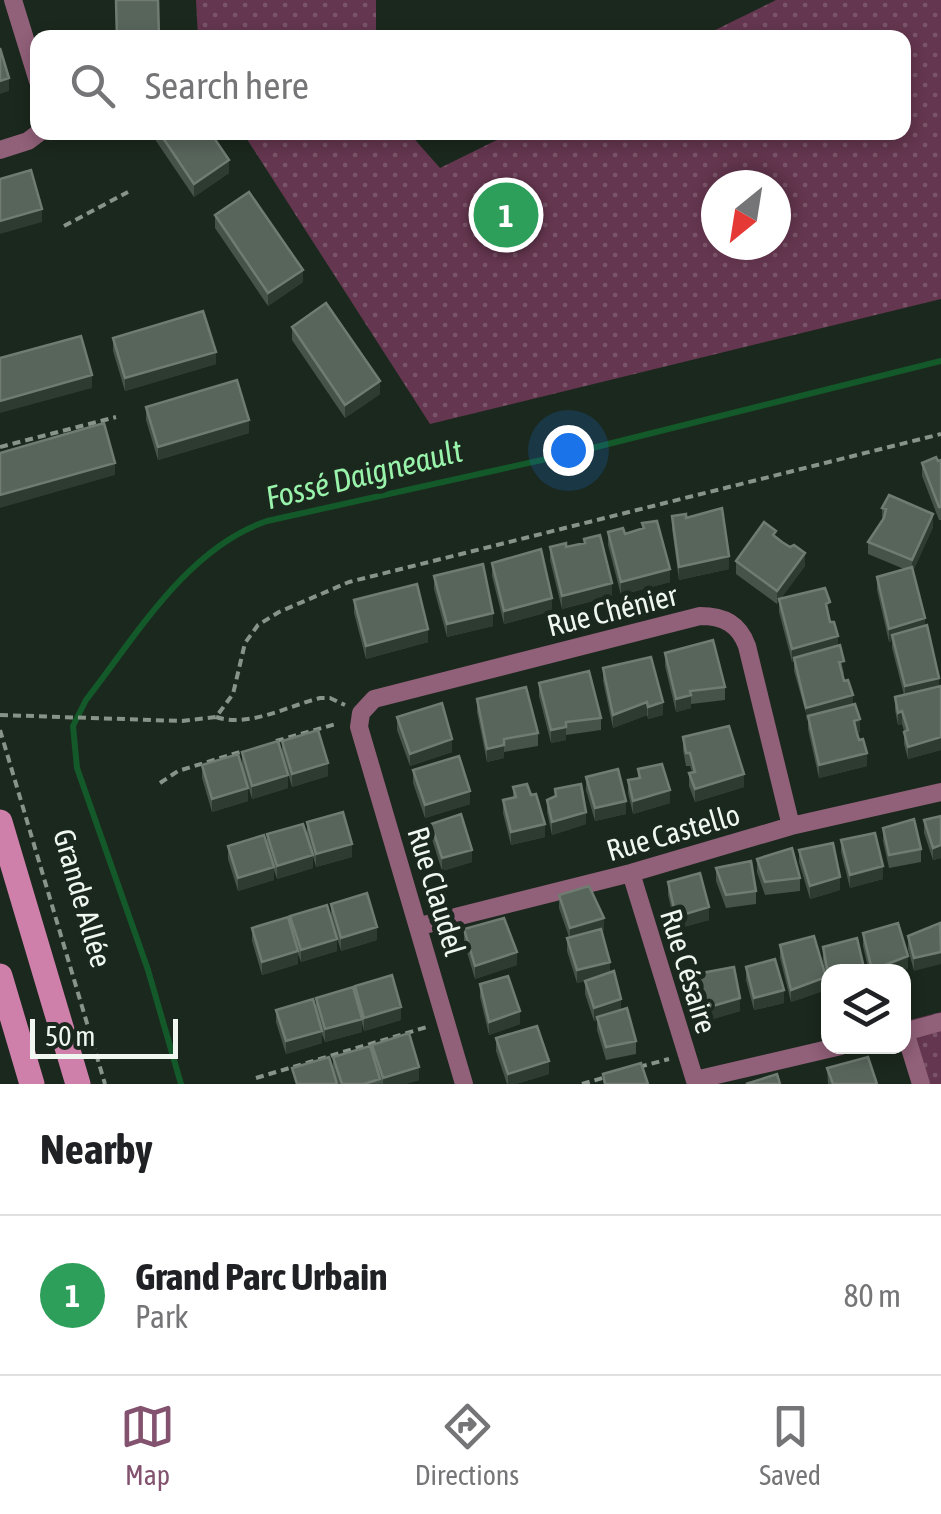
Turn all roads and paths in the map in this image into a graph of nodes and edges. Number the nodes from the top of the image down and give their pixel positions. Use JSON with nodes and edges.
{"nodes":[{"id":1,"x":13,"y":0,"type":"edge"},
{"id":2,"x":30,"y":56,"type":"edge"},
{"id":3,"x":30,"y":139,"type":"edge"},
{"id":4,"x":0,"y":150,"type":"edge"},
{"id":5,"x":128,"y":192,"type":"dead end"},
{"id":6,"x":64,"y":226,"type":"dead end"},
{"id":7,"x":116,"y":417,"type":"dead end"},
{"id":8,"x":941,"y":434,"type":"edge"},
{"id":9,"x":0,"y":447,"type":"edge"},
{"id":10,"x":361,"y":713,"type":"junction"},
{"id":11,"x":0,"y":716,"type":"edge"},
{"id":12,"x":216,"y":717,"type":"junction"},
{"id":13,"x":336,"y":724,"type":"dead end"},
{"id":14,"x":0,"y":730,"type":"edge"},
{"id":15,"x":266,"y":745,"type":"edge"},
{"id":16,"x":248,"y":750,"type":"edge"},
{"id":17,"x":160,"y":784,"type":"dead end"},
{"id":18,"x":941,"y":792,"type":"edge"},
{"id":19,"x":0,"y":822,"type":"edge"},
{"id":20,"x":792,"y":826,"type":"junction"},
{"id":21,"x":631,"y":873,"type":"junction"},
{"id":22,"x":420,"y":926,"type":"junction"},
{"id":23,"x":0,"y":976,"type":"edge"},
{"id":24,"x":941,"y":1022,"type":"edge"},
{"id":25,"x":427,"y":1027,"type":"dead end"},
{"id":26,"x":911,"y":1030,"type":"edge"},
{"id":27,"x":821,"y":1051,"type":"edge"},
{"id":28,"x":911,"y":1052,"type":"edge"},
{"id":29,"x":685,"y":1054,"type":"junction"},
{"id":30,"x":634,"y":1069,"type":"edge"},
{"id":31,"x":616,"y":1074,"type":"edge"},
{"id":32,"x":256,"y":1078,"type":"dead end"},
{"id":33,"x":695,"y":1082,"type":"edge"},
{"id":34,"x":32,"y":1084,"type":"edge"},
{"id":35,"x":78,"y":1084,"type":"edge"},
{"id":36,"x":104,"y":1084,"type":"edge"},
{"id":37,"x":464,"y":1084,"type":"edge"},
{"id":38,"x":582,"y":1084,"type":"edge"},
{"id":39,"x":922,"y":1084,"type":"edge"}],
"edges":[{"from":1,"to":2,"type":"street"},
{"from":3,"to":4,"type":"street"},
{"from":5,"to":6,"type":"path"},
{"from":7,"to":9,"type":"path"},
{"from":8,"to":12,"type":"path"},
{"from":10,"to":12,"type":"path"},
{"from":10,"to":20,"type":"street","name":"Rue Chénier"},
{"from":10,"to":22,"type":"street","name":"Rue Claudel"},
{"from":11,"to":12,"type":"path"},
{"from":13,"to":15,"type":"path"},
{"from":14,"to":36,"type":"path","name":"Grande Allée"},
{"from":16,"to":17,"type":"path"},
{"from":18,"to":20,"type":"street","name":"Rue Castello"},
{"from":19,"to":35,"type":"main road","name":"Grande Allée"},
{"from":20,"to":21,"type":"street","name":"Rue Castello"},
{"from":21,"to":22,"type":"street","name":"Rue Castello"},
{"from":21,"to":29,"type":"street","name":"Rue Césaire"},
{"from":22,"to":37,"type":"street","name":"Rue Claudel"},
{"from":23,"to":34,"type":"main road"},
{"from":24,"to":26,"type":"street"},
{"from":25,"to":32,"type":"path"},
{"from":27,"to":33,"type":"street"},
{"from":28,"to":39,"type":"street"},
{"from":29,"to":30,"type":"path"},
{"from":29,"to":33,"type":"street","name":"Rue Césaire"},
{"from":31,"to":38,"type":"path"}]}
